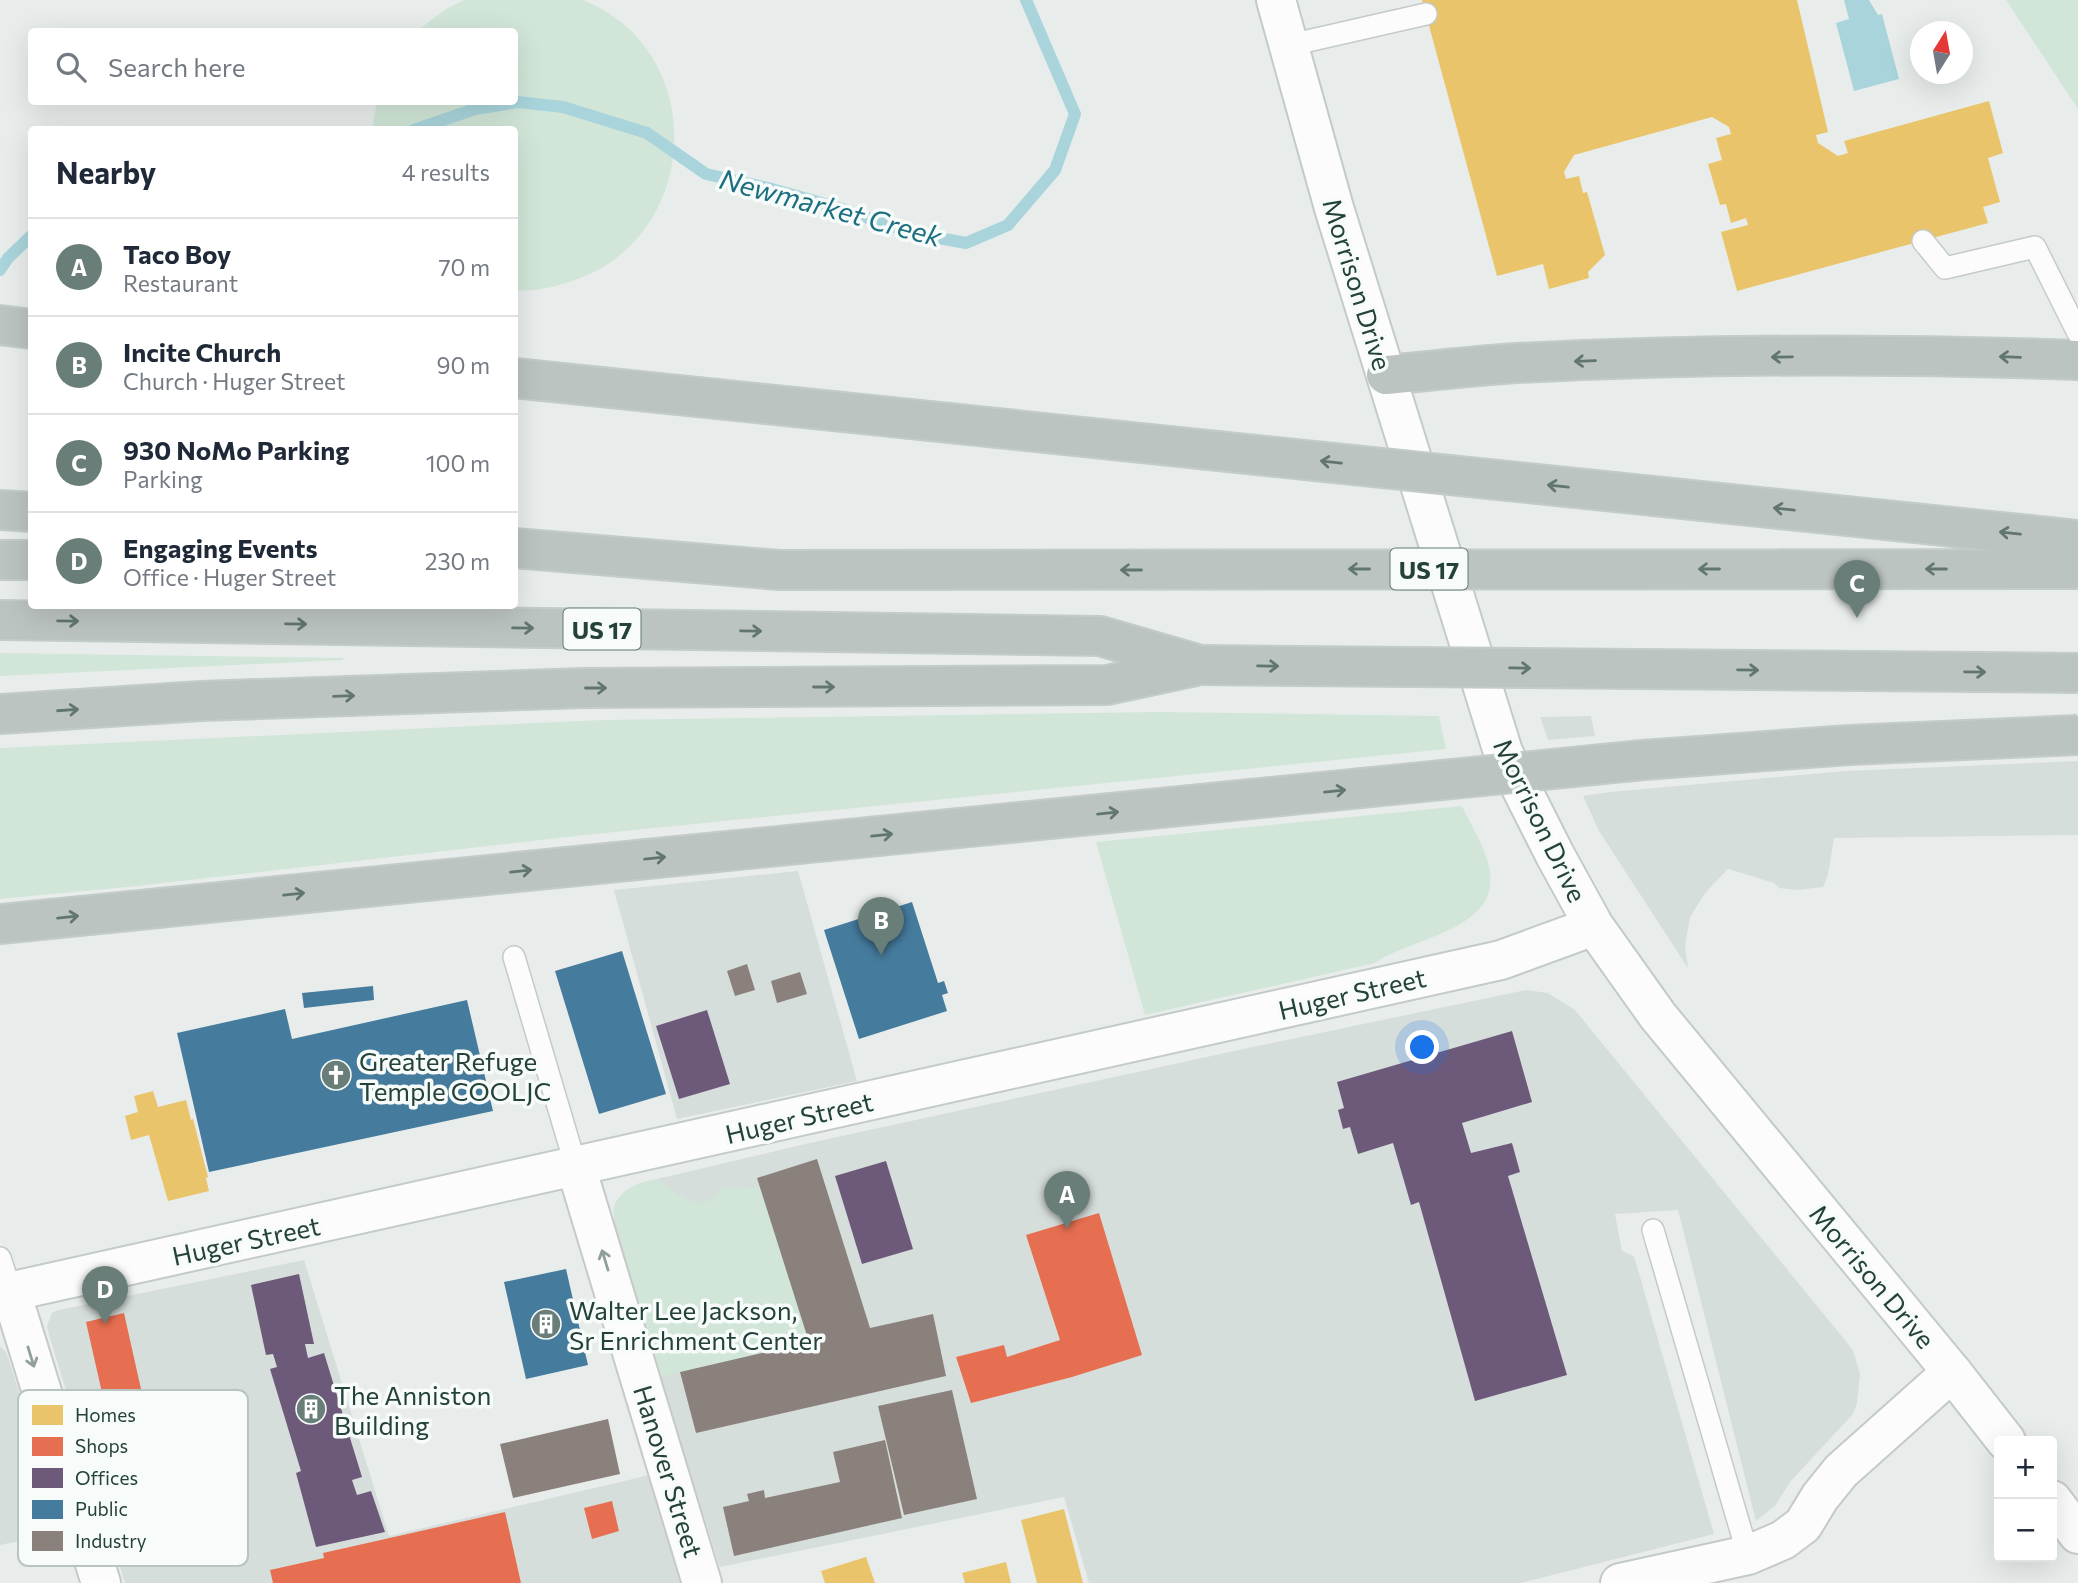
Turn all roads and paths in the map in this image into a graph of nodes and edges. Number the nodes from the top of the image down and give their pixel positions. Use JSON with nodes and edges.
{"nodes":[{"id":1,"x":1276,"y":0,"type":"edge"},
{"id":2,"x":1426,"y":14,"type":"dead end"},
{"id":3,"x":1290,"y":46,"type":"junction"},
{"id":4,"x":1923,"y":241,"type":"dead end"},
{"id":5,"x":0,"y":326,"type":"edge"},
{"id":6,"x":28,"y":329,"type":"edge"},
{"id":7,"x":2078,"y":333,"type":"edge"},
{"id":8,"x":2078,"y":360,"type":"edge"},
{"id":9,"x":1386,"y":375,"type":"junction"},
{"id":10,"x":518,"y":378,"type":"edge"},
{"id":11,"x":0,"y":510,"type":"edge"},
{"id":12,"x":28,"y":512,"type":"edge"},
{"id":13,"x":2078,"y":540,"type":"edge"},
{"id":14,"x":518,"y":548,"type":"edge"},
{"id":15,"x":0,"y":560,"type":"edge"},
{"id":16,"x":28,"y":560,"type":"edge"},
{"id":17,"x":518,"y":566,"type":"edge"},
{"id":18,"x":2078,"y":569,"type":"edge"},
{"id":19,"x":779,"y":570,"type":"junction"},
{"id":20,"x":0,"y":620,"type":"edge"},
{"id":21,"x":1200,"y":665,"type":"junction"},
{"id":22,"x":2078,"y":673,"type":"edge"},
{"id":23,"x":0,"y":714,"type":"edge"},
{"id":24,"x":2078,"y":735,"type":"edge"},
{"id":25,"x":0,"y":924,"type":"edge"},
{"id":26,"x":1594,"y":926,"type":"junction"},
{"id":27,"x":514,"y":957,"type":"dead end"},
{"id":28,"x":576,"y":1167,"type":"junction"},
{"id":29,"x":1653,"y":1230,"type":"dead end"},
{"id":30,"x":4,"y":1281,"type":"edge"},
{"id":31,"x":1952,"y":1372,"type":"junction"},
{"id":32,"x":39,"y":1390,"type":"edge"},
{"id":33,"x":2002,"y":1436,"type":"edge"},
{"id":34,"x":2057,"y":1507,"type":"edge"},
{"id":35,"x":2078,"y":1534,"type":"edge"},
{"id":36,"x":96,"y":1566,"type":"edge"},
{"id":37,"x":1752,"y":1569,"type":"edge"},
{"id":38,"x":101,"y":1583,"type":"edge"},
{"id":39,"x":702,"y":1583,"type":"edge"},
{"id":40,"x":1620,"y":1583,"type":"edge"}],
"edges":[{"from":1,"to":3,"type":"street","name":"Morrison Drive"},
{"from":2,"to":3,"type":"lane"},
{"from":3,"to":9,"type":"street","name":"Morrison Drive"},
{"from":4,"to":7,"type":"lane"},
{"from":5,"to":6,"type":"highway"},
{"from":8,"to":9,"type":"highway","one_way":true},
{"from":9,"to":26,"type":"street","name":"Morrison Drive"},
{"from":13,"to":10,"type":"highway","one_way":true,"bridge":true},
{"from":11,"to":12,"type":"highway"},
{"from":14,"to":19,"type":"highway"},
{"from":15,"to":16,"type":"highway"},
{"from":17,"to":19,"type":"highway","number":"US 17"},
{"from":18,"to":19,"type":"highway","number":"US 17","one_way":true,"bridge":true},
{"from":20,"to":21,"type":"highway","number":"US 17","one_way":true},
{"from":21,"to":22,"type":"highway","number":"US 17","one_way":true,"bridge":true},
{"from":23,"to":21,"type":"highway","one_way":true},
{"from":25,"to":24,"type":"highway","one_way":true,"bridge":true},
{"from":26,"to":28,"type":"street","name":"Huger Street"},
{"from":26,"to":31,"type":"street","name":"Morrison Drive"},
{"from":27,"to":28,"type":"lane","name":"Hanover Street"},
{"from":28,"to":30,"type":"street","name":"Huger Street"},
{"from":39,"to":28,"type":"street","name":"Hanover Street","one_way":true},
{"from":29,"to":37,"type":"lane"},
{"from":30,"to":32,"type":"street","one_way":true},
{"from":31,"to":33,"type":"street","name":"Morrison Drive"},
{"from":31,"to":37,"type":"street"},
{"from":34,"to":35,"type":"street"},
{"from":36,"to":38,"type":"street","one_way":true},
{"from":37,"to":40,"type":"street"}]}
